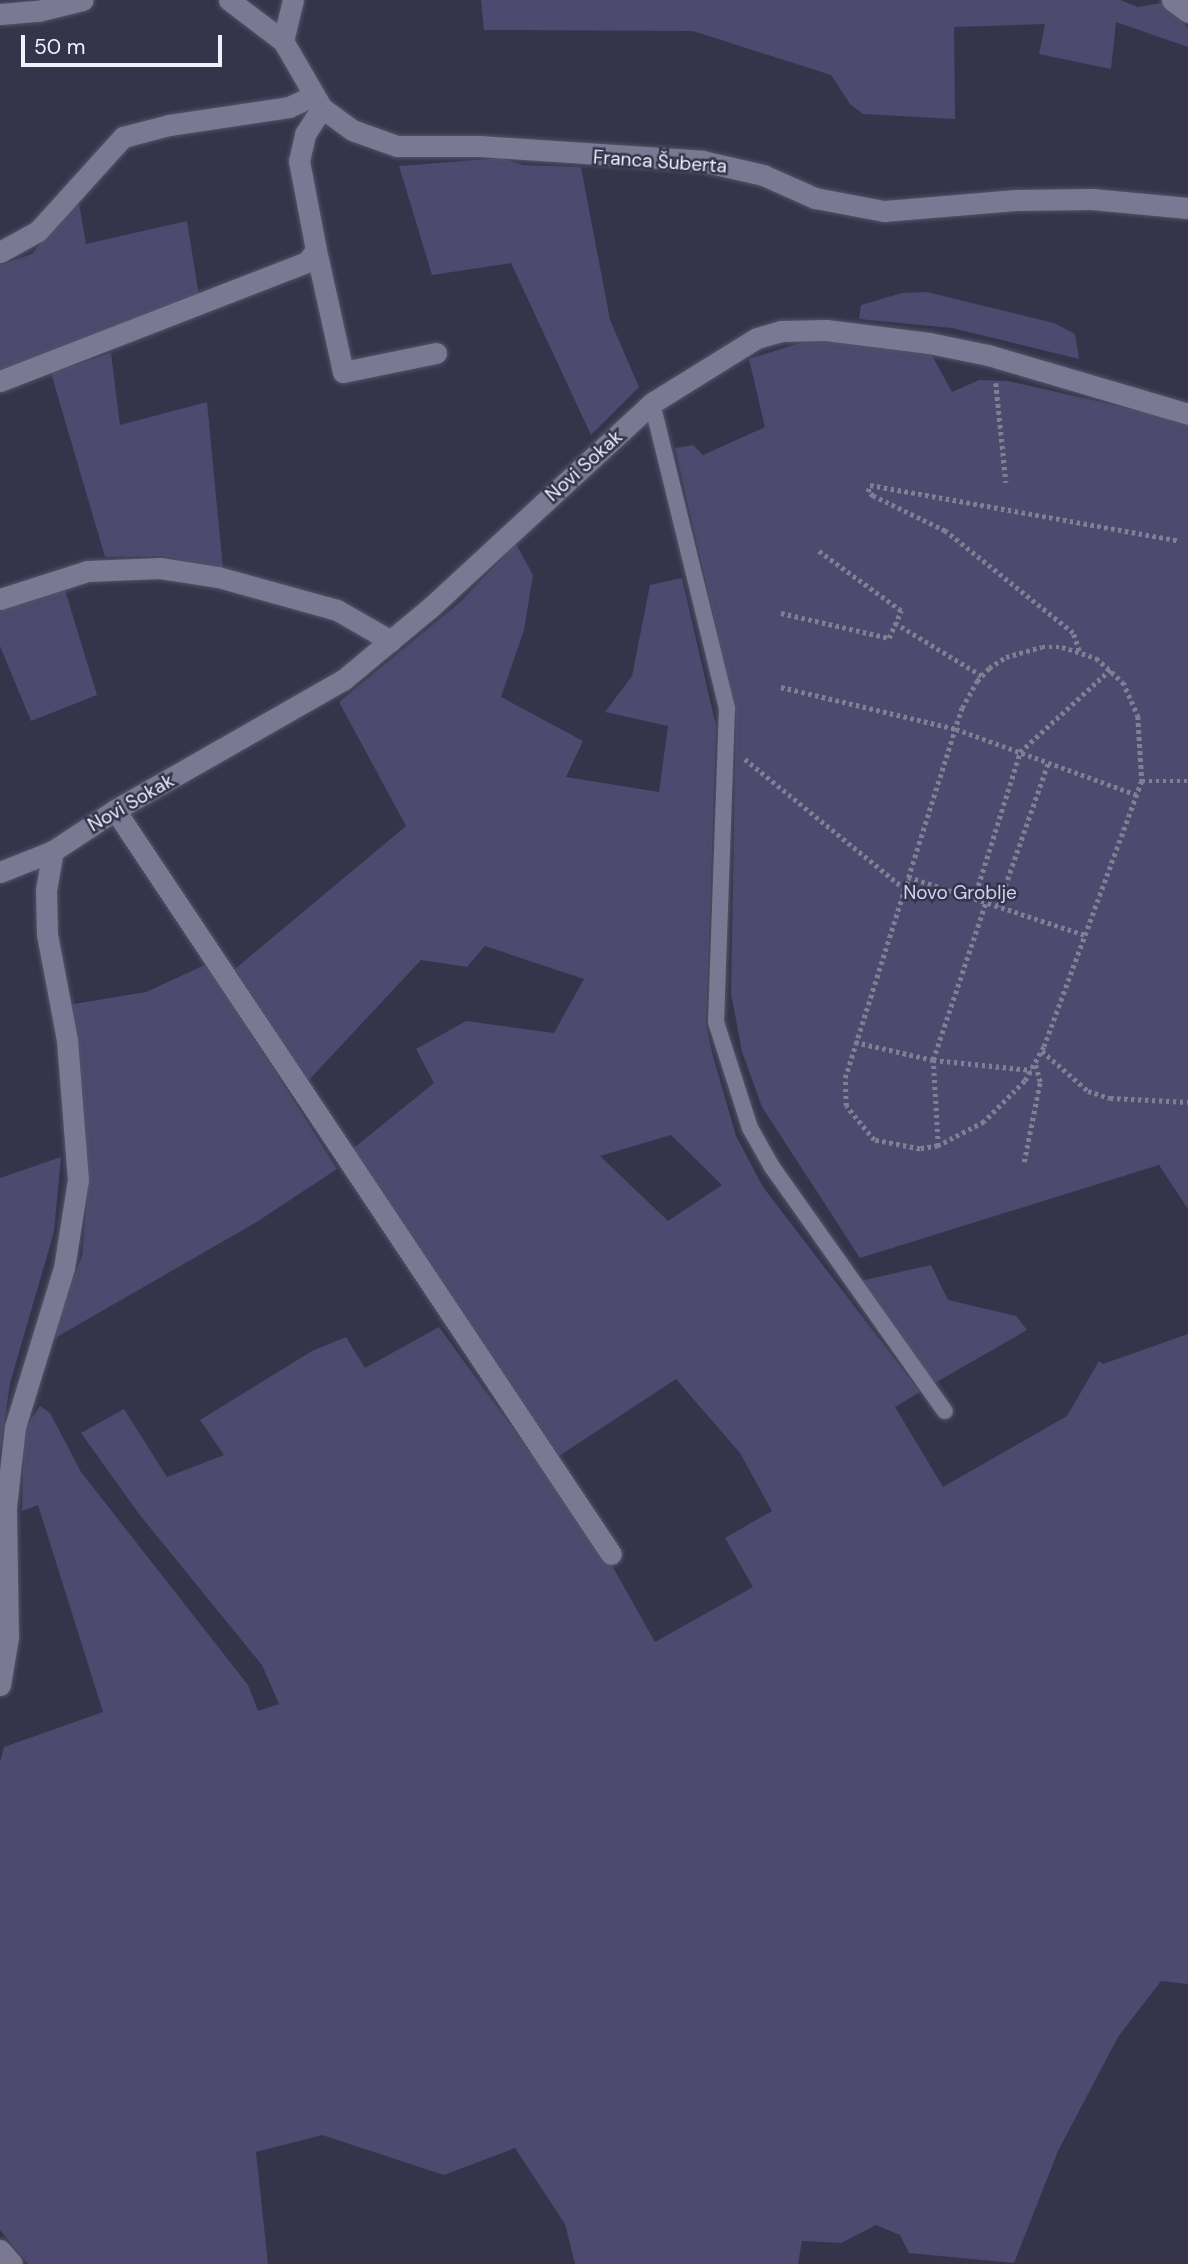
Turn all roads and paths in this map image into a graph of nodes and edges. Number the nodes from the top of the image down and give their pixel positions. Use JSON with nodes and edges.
{"nodes":[{"id":1,"x":83,"y":0,"type":"edge"},
{"id":2,"x":229,"y":0,"type":"edge"},
{"id":3,"x":293,"y":0,"type":"edge"},
{"id":4,"x":1172,"y":0,"type":"edge"},
{"id":5,"x":1188,"y":12,"type":"edge"},
{"id":6,"x":0,"y":14,"type":"edge"},
{"id":7,"x":283,"y":41,"type":"junction"},
{"id":8,"x":317,"y":102,"type":"junction"},
{"id":9,"x":1188,"y":208,"type":"edge"},
{"id":10,"x":316,"y":250,"type":"junction"},
{"id":11,"x":0,"y":252,"type":"edge"},
{"id":12,"x":436,"y":353,"type":"dead end"},
{"id":13,"x":988,"y":355,"type":"junction"},
{"id":14,"x":0,"y":381,"type":"edge"},
{"id":15,"x":652,"y":403,"type":"junction"},
{"id":16,"x":1188,"y":414,"type":"edge"},
{"id":17,"x":1006,"y":482,"type":"dead end"},
{"id":18,"x":1177,"y":540,"type":"dead end"},
{"id":19,"x":817,"y":550,"type":"dead end"},
{"id":20,"x":0,"y":599,"type":"edge"},
{"id":21,"x":781,"y":613,"type":"dead end"},
{"id":22,"x":895,"y":624,"type":"junction"},
{"id":23,"x":391,"y":641,"type":"junction"},
{"id":24,"x":1079,"y":651,"type":"junction"},
{"id":25,"x":1112,"y":668,"type":"junction"},
{"id":26,"x":982,"y":676,"type":"junction"},
{"id":27,"x":781,"y":687,"type":"dead end"},
{"id":28,"x":956,"y":729,"type":"junction"},
{"id":29,"x":1020,"y":752,"type":"junction"},
{"id":30,"x":744,"y":758,"type":"dead end"},
{"id":31,"x":1048,"y":762,"type":"junction"},
{"id":32,"x":1142,"y":781,"type":"junction"},
{"id":33,"x":1188,"y":781,"type":"edge"},
{"id":34,"x":1137,"y":795,"type":"junction"},
{"id":35,"x":114,"y":810,"type":"junction"},
{"id":36,"x":53,"y":851,"type":"junction"},
{"id":37,"x":0,"y":872,"type":"edge"},
{"id":38,"x":908,"y":877,"type":"junction"},
{"id":39,"x":904,"y":888,"type":"junction"},
{"id":40,"x":974,"y":899,"type":"junction"},
{"id":41,"x":986,"y":902,"type":"junction"},
{"id":42,"x":998,"y":906,"type":"junction"},
{"id":43,"x":1085,"y":935,"type":"junction"},
{"id":44,"x":855,"y":1042,"type":"junction"},
{"id":45,"x":1042,"y":1051,"type":"junction"},
{"id":46,"x":933,"y":1060,"type":"junction"},
{"id":47,"x":1035,"y":1063,"type":"junction"},
{"id":48,"x":1031,"y":1070,"type":"junction"},
{"id":49,"x":1188,"y":1102,"type":"edge"},
{"id":50,"x":938,"y":1146,"type":"junction"},
{"id":51,"x":1024,"y":1162,"type":"dead end"},
{"id":52,"x":945,"y":1410,"type":"dead end"},
{"id":53,"x":611,"y":1554,"type":"dead end"},
{"id":54,"x":0,"y":1685,"type":"edge"},
{"id":55,"x":0,"y":2250,"type":"edge"},
{"id":56,"x":12,"y":2264,"type":"edge"}],
"edges":[{"from":1,"to":6,"type":"street"},
{"from":2,"to":7,"type":"street","name":"Franca Šuberta"},
{"from":3,"to":7,"type":"street"},
{"from":4,"to":5,"type":"street"},
{"from":7,"to":8,"type":"street","name":"Franca Šuberta"},
{"from":8,"to":9,"type":"street","name":"Franca Šuberta"},
{"from":8,"to":10,"type":"street"},
{"from":8,"to":11,"type":"street"},
{"from":10,"to":12,"type":"street"},
{"from":10,"to":14,"type":"street"},
{"from":13,"to":15,"type":"street","name":"Novi Sokak"},
{"from":13,"to":16,"type":"street","name":"Novi Sokak"},
{"from":13,"to":17,"type":"path"},
{"from":15,"to":23,"type":"street","name":"Novi Sokak"},
{"from":15,"to":52,"type":"lane"},
{"from":18,"to":24,"type":"path"},
{"from":19,"to":22,"type":"path"},
{"from":20,"to":23,"type":"street"},
{"from":21,"to":22,"type":"path"},
{"from":22,"to":26,"type":"path"},
{"from":23,"to":35,"type":"street","name":"Novi Sokak"},
{"from":24,"to":25,"type":"path"},
{"from":24,"to":26,"type":"path"},
{"from":25,"to":29,"type":"path"},
{"from":25,"to":32,"type":"path"},
{"from":26,"to":28,"type":"path"},
{"from":27,"to":28,"type":"path"},
{"from":28,"to":29,"type":"path"},
{"from":28,"to":38,"type":"path"},
{"from":29,"to":31,"type":"path"},
{"from":29,"to":40,"type":"path"},
{"from":30,"to":39,"type":"path"},
{"from":31,"to":34,"type":"path"},
{"from":31,"to":42,"type":"path"},
{"from":32,"to":33,"type":"path"},
{"from":32,"to":34,"type":"path"},
{"from":34,"to":43,"type":"path"},
{"from":35,"to":36,"type":"street","name":"Novi Sokak"},
{"from":35,"to":53,"type":"street"},
{"from":36,"to":37,"type":"street","name":"Novi Sokak"},
{"from":36,"to":54,"type":"street"},
{"from":38,"to":39,"type":"path"},
{"from":38,"to":40,"type":"path"},
{"from":39,"to":44,"type":"path"},
{"from":40,"to":41,"type":"path"},
{"from":41,"to":42,"type":"path"},
{"from":41,"to":46,"type":"path"},
{"from":42,"to":43,"type":"path"},
{"from":43,"to":45,"type":"path"},
{"from":44,"to":46,"type":"path"},
{"from":44,"to":50,"type":"path"},
{"from":45,"to":47,"type":"path"},
{"from":45,"to":49,"type":"path"},
{"from":46,"to":48,"type":"path"},
{"from":46,"to":50,"type":"path"},
{"from":47,"to":48,"type":"path"},
{"from":47,"to":51,"type":"path"},
{"from":48,"to":50,"type":"path"},
{"from":55,"to":56,"type":"street"}]}
